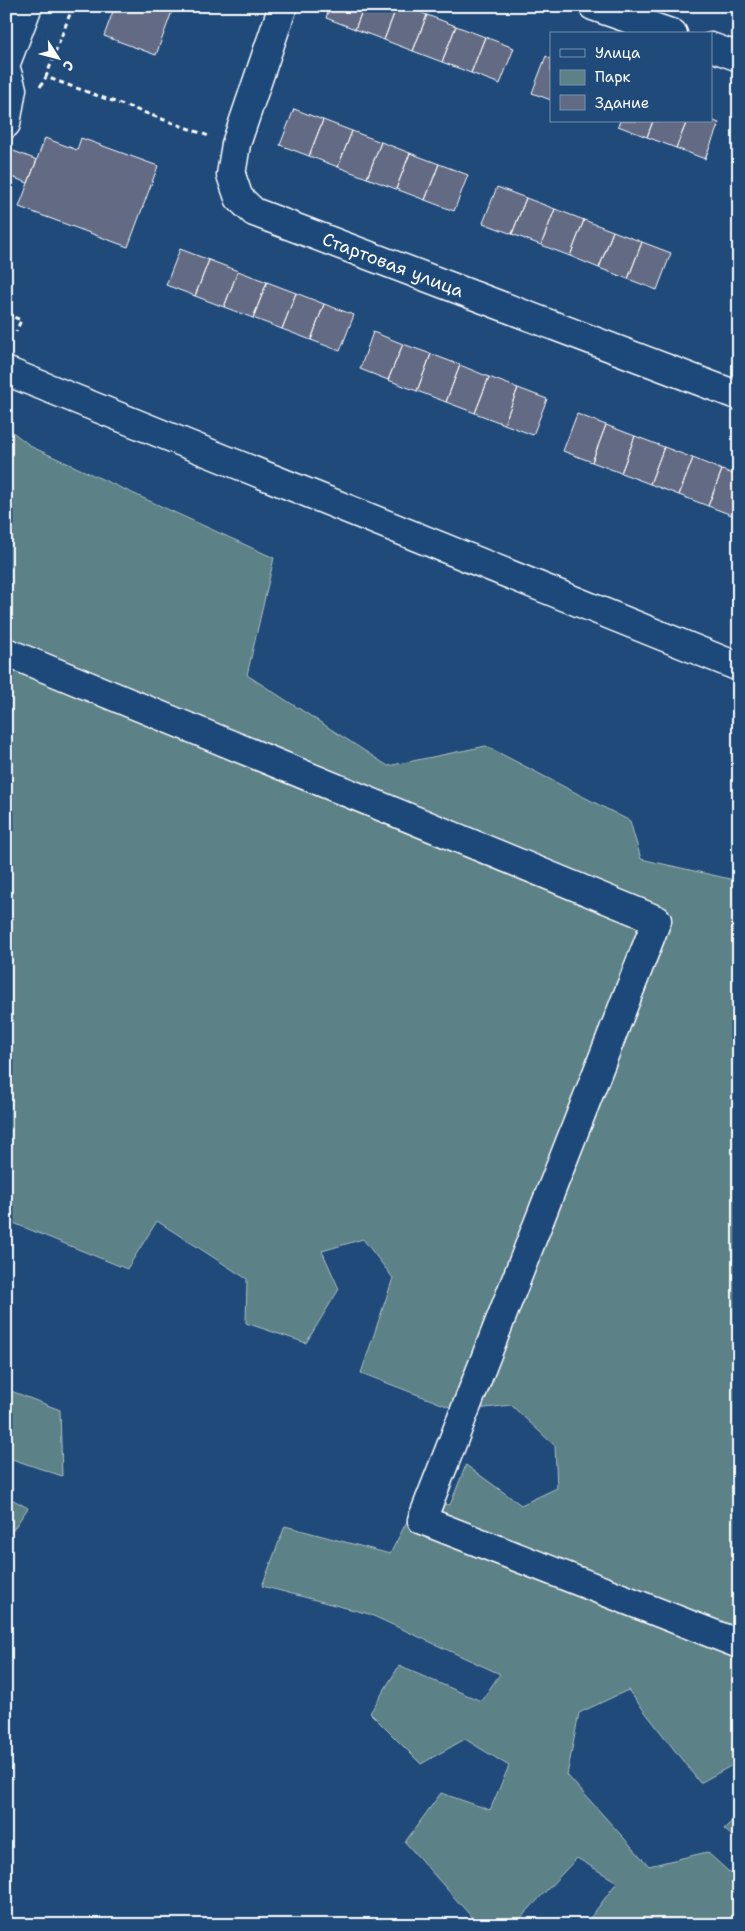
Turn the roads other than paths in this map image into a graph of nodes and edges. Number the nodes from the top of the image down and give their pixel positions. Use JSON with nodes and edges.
{"nodes":[{"id":1,"x":28,"y":6,"type":"edge"},
{"id":2,"x":283,"y":6,"type":"edge"},
{"id":3,"x":593,"y":6,"type":"edge"},
{"id":4,"x":667,"y":32,"type":"edge"},
{"id":5,"x":712,"y":47,"type":"edge"},
{"id":6,"x":739,"y":56,"type":"edge"},
{"id":7,"x":6,"y":63,"type":"edge"},
{"id":8,"x":6,"y":69,"type":"edge"},
{"id":9,"x":6,"y":124,"type":"edge"},
{"id":10,"x":6,"y":371,"type":"edge"},
{"id":11,"x":739,"y":396,"type":"edge"},
{"id":12,"x":6,"y":652,"type":"edge"},
{"id":13,"x":739,"y":667,"type":"edge"},
{"id":14,"x":739,"y":1644,"type":"edge"}],
"edges":[{"from":1,"to":7,"type":"street"},
{"from":2,"to":11,"type":"street","name":"Стартовая улица"},
{"from":3,"to":4,"type":"street"},
{"from":5,"to":6,"type":"street"},
{"from":8,"to":9,"type":"street"},
{"from":10,"to":13,"type":"street"},
{"from":12,"to":14,"type":"street"}]}
